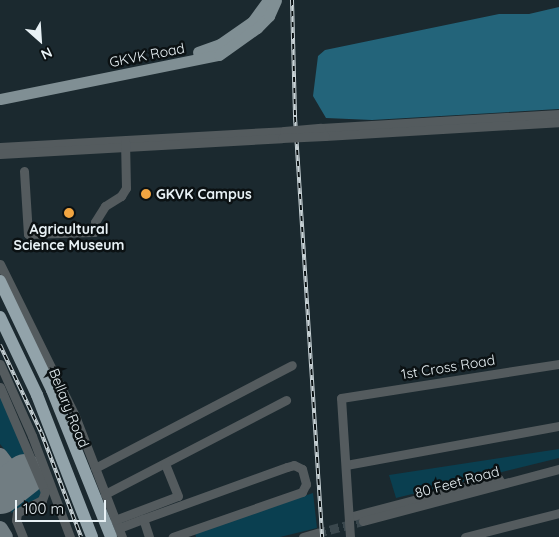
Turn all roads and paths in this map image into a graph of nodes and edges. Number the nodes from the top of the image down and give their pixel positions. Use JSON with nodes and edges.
{"nodes":[{"id":1,"x":271,"y":4,"type":"edge"},
{"id":2,"x":0,"y":91,"type":"edge"},
{"id":3,"x":0,"y":99,"type":"edge"},
{"id":4,"x":559,"y":114,"type":"edge"},
{"id":5,"x":502,"y":121,"type":"junction"},
{"id":6,"x":559,"y":122,"type":"edge"},
{"id":7,"x":125,"y":143,"type":"junction"},
{"id":8,"x":0,"y":147,"type":"edge"},
{"id":9,"x":0,"y":154,"type":"edge"},
{"id":10,"x":24,"y":171,"type":"dead end"},
{"id":11,"x":0,"y":264,"type":"edge"},
{"id":12,"x":0,"y":281,"type":"edge"},
{"id":13,"x":0,"y":294,"type":"edge"},
{"id":14,"x":0,"y":317,"type":"edge"},
{"id":15,"x":0,"y":331,"type":"edge"},
{"id":16,"x":0,"y":364,"type":"edge"},
{"id":17,"x":292,"y":364,"type":"dead end"},
{"id":18,"x":559,"y":364,"type":"edge"},
{"id":19,"x":0,"y":387,"type":"edge"},
{"id":20,"x":286,"y":400,"type":"dead end"},
{"id":21,"x":559,"y":426,"type":"edge"},
{"id":22,"x":164,"y":464,"type":"junction"},
{"id":23,"x":346,"y":465,"type":"junction"},
{"id":24,"x":95,"y":468,"type":"junction"},
{"id":25,"x":559,"y":469,"type":"edge"},
{"id":26,"x":502,"y":484,"type":"junction"},
{"id":27,"x":105,"y":494,"type":"junction"},
{"id":28,"x":559,"y":513,"type":"edge"},
{"id":29,"x":349,"y":517,"type":"junction"},
{"id":30,"x":143,"y":519,"type":"junction"},
{"id":31,"x":363,"y":521,"type":"tunnel mouth"},
{"id":32,"x":117,"y":530,"type":"edge"},
{"id":33,"x":317,"y":533,"type":"dead end"},
{"id":34,"x":350,"y":533,"type":"edge"},
{"id":35,"x":24,"y":537,"type":"edge"},
{"id":36,"x":70,"y":537,"type":"edge"},
{"id":37,"x":87,"y":537,"type":"edge"},
{"id":38,"x":92,"y":537,"type":"edge"},
{"id":39,"x":104,"y":537,"type":"edge"},
{"id":40,"x":149,"y":537,"type":"edge"},
{"id":41,"x":173,"y":537,"type":"edge"},
{"id":42,"x":303,"y":537,"type":"edge"},
{"id":43,"x":465,"y":537,"type":"edge"}],
"edges":[{"from":1,"to":2,"type":"main road","name":"GKVK Road"},
{"from":1,"to":3,"type":"main road","name":"GKVK Road"},
{"from":4,"to":5,"type":"street"},
{"from":5,"to":6,"type":"street"},
{"from":5,"to":7,"type":"street","bridge":true},
{"from":7,"to":8,"type":"street"},
{"from":7,"to":9,"type":"street"},
{"from":7,"to":10,"type":"street"},
{"from":11,"to":24,"type":"street"},
{"from":12,"to":32,"type":"highway"},
{"from":13,"to":39,"type":"highway","name":"Bellary Road"},
{"from":14,"to":38,"type":"highway","name":"Bellary Road"},
{"from":15,"to":37,"type":"highway"},
{"from":16,"to":36,"type":"street"},
{"from":17,"to":24,"type":"street"},
{"from":18,"to":23,"type":"street","name":"1st Cross Road"},
{"from":19,"to":35,"type":"street"},
{"from":20,"to":22,"type":"street"},
{"from":21,"to":23,"type":"street"},
{"from":22,"to":27,"type":"street"},
{"from":22,"to":32,"type":"street"},
{"from":23,"to":29,"type":"street"},
{"from":24,"to":27,"type":"street"},
{"from":25,"to":26,"type":"street","name":"80 Feet Road"},
{"from":26,"to":29,"type":"street"},
{"from":26,"to":31,"type":"street","name":"80 Feet Road"},
{"from":26,"to":34,"type":"street"},
{"from":27,"to":32,"type":"street"},
{"from":28,"to":43,"type":"street"},
{"from":29,"to":34,"type":"street"},
{"from":30,"to":32,"type":"street"},
{"from":30,"to":40,"type":"street"},
{"from":30,"to":41,"type":"street"},
{"from":33,"to":42,"type":"street"}]}
